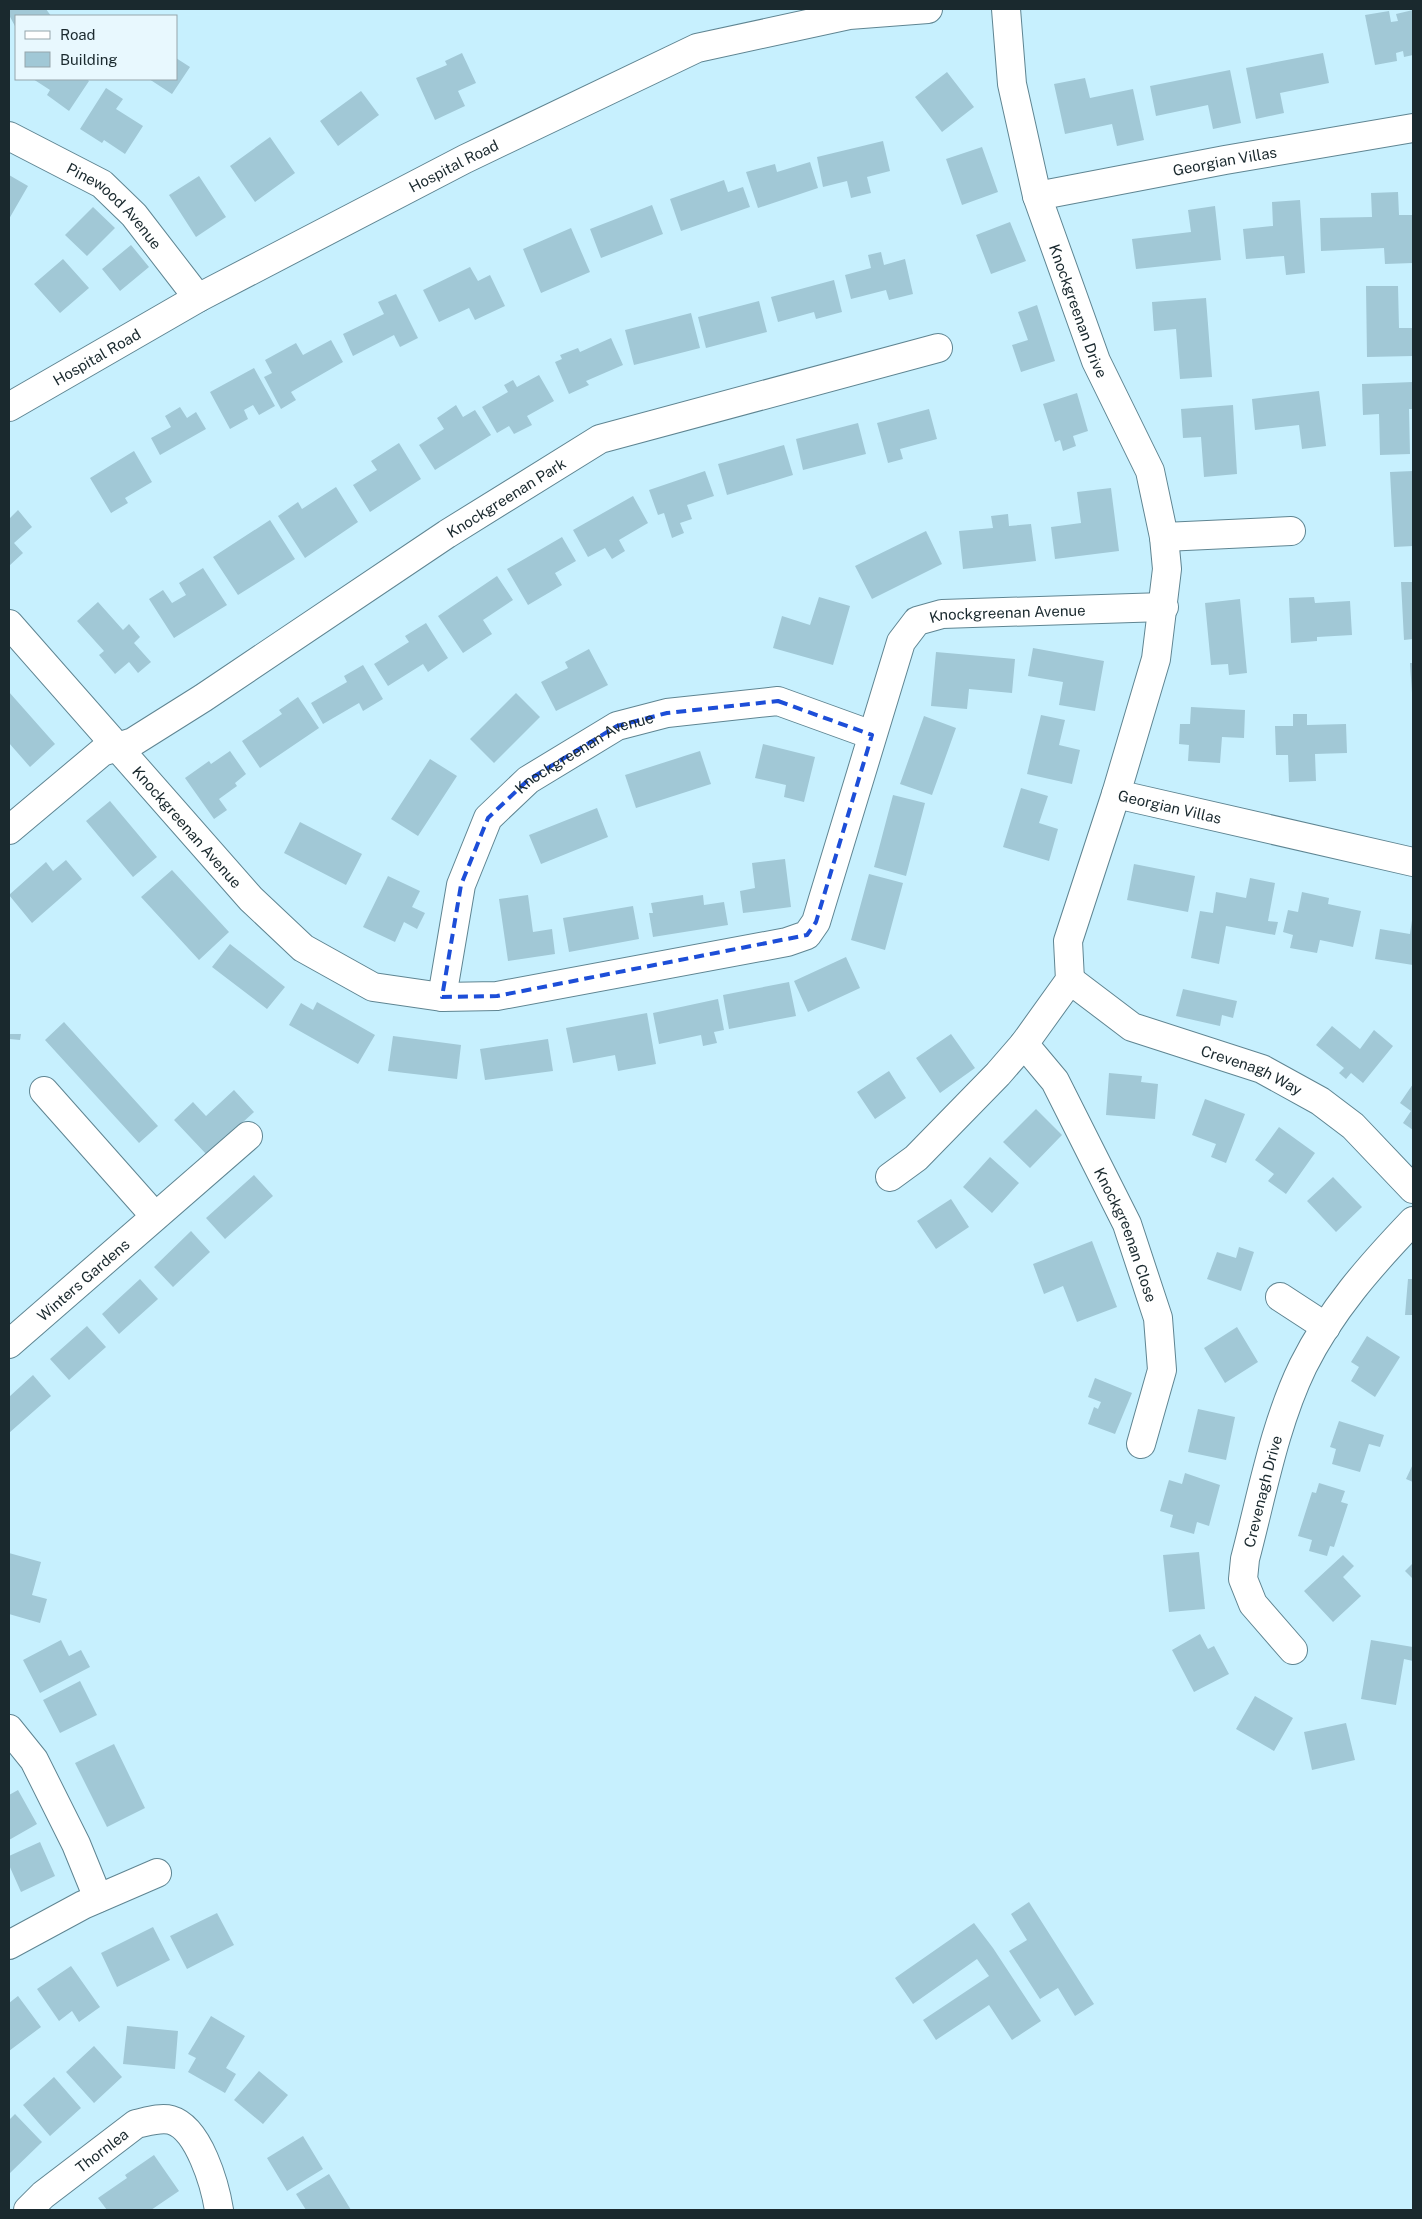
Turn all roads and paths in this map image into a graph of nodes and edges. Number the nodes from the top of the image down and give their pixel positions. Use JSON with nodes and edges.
{"nodes":[{"id":1,"x":928,"y":9,"type":"edge"},
{"id":2,"x":1006,"y":9,"type":"edge"},
{"id":3,"x":1413,"y":128,"type":"edge"},
{"id":4,"x":9,"y":136,"type":"edge"},
{"id":5,"x":1037,"y":196,"type":"junction"},
{"id":6,"x":198,"y":298,"type":"junction"},
{"id":7,"x":938,"y":348,"type":"dead end"},
{"id":8,"x":9,"y":407,"type":"edge"},
{"id":9,"x":1291,"y":532,"type":"dead end"},
{"id":10,"x":1164,"y":537,"type":"junction"},
{"id":11,"x":1164,"y":606,"type":"junction"},
{"id":12,"x":9,"y":624,"type":"edge"},
{"id":13,"x":872,"y":735,"type":"junction"},
{"id":14,"x":118,"y":746,"type":"junction"},
{"id":15,"x":1116,"y":794,"type":"junction"},
{"id":16,"x":9,"y":830,"type":"edge"},
{"id":17,"x":1413,"y":862,"type":"edge"},
{"id":18,"x":1070,"y":980,"type":"junction"},
{"id":19,"x":442,"y":997,"type":"junction"},
{"id":20,"x":1024,"y":1044,"type":"junction"},
{"id":21,"x":44,"y":1091,"type":"dead end"},
{"id":22,"x":248,"y":1136,"type":"dead end"},
{"id":23,"x":890,"y":1177,"type":"dead end"},
{"id":24,"x":1413,"y":1189,"type":"edge"},
{"id":25,"x":154,"y":1215,"type":"junction"},
{"id":26,"x":1413,"y":1221,"type":"edge"},
{"id":27,"x":1280,"y":1297,"type":"dead end"},
{"id":28,"x":1326,"y":1327,"type":"junction"},
{"id":29,"x":9,"y":1344,"type":"edge"},
{"id":30,"x":1140,"y":1444,"type":"dead end"},
{"id":31,"x":1293,"y":1650,"type":"dead end"},
{"id":32,"x":9,"y":1729,"type":"edge"},
{"id":33,"x":157,"y":1874,"type":"dead end"},
{"id":34,"x":98,"y":1898,"type":"junction"},
{"id":35,"x":9,"y":1945,"type":"edge"},
{"id":36,"x":28,"y":2210,"type":"edge"},
{"id":37,"x":219,"y":2210,"type":"edge"}],
"edges":[{"from":1,"to":6,"type":"street","name":"Hospital Road"},
{"from":2,"to":5,"type":"street","name":"Knockgreenan Drive"},
{"from":3,"to":5,"type":"street","name":"Georgian Villas"},
{"from":4,"to":6,"type":"street","name":"Pinewood Avenue"},
{"from":5,"to":10,"type":"street","name":"Knockgreenan Drive"},
{"from":6,"to":8,"type":"street","name":"Hospital Road"},
{"from":7,"to":14,"type":"street","name":"Knockgreenan Park"},
{"from":9,"to":10,"type":"street"},
{"from":10,"to":11,"type":"street","name":"Knockgreenan Drive"},
{"from":11,"to":13,"type":"street","name":"Knockgreenan Avenue"},
{"from":11,"to":15,"type":"street","name":"Georgian Villas"},
{"from":12,"to":14,"type":"street"},
{"from":13,"to":19,"type":"street","name":"Knockgreenan Avenue"},
{"from":13,"to":19,"type":"street","name":"Knockgreenan Avenue"},
{"from":14,"to":16,"type":"street","name":"Knockgreenan Park"},
{"from":14,"to":19,"type":"street","name":"Knockgreenan Avenue"},
{"from":15,"to":17,"type":"street","name":"Georgian Villas"},
{"from":15,"to":18,"type":"street"},
{"from":18,"to":20,"type":"street"},
{"from":18,"to":24,"type":"street","name":"Crevenagh Way"},
{"from":20,"to":23,"type":"street"},
{"from":20,"to":30,"type":"street","name":"Knockgreenan Close"},
{"from":21,"to":25,"type":"street"},
{"from":22,"to":25,"type":"street","name":"Winters Gardens"},
{"from":25,"to":29,"type":"street","name":"Winters Gardens"},
{"from":26,"to":28,"type":"street","name":"Crevenagh Drive"},
{"from":27,"to":28,"type":"street"},
{"from":28,"to":31,"type":"street","name":"Crevenagh Drive"},
{"from":32,"to":34,"type":"street"},
{"from":33,"to":34,"type":"street"},
{"from":34,"to":35,"type":"street"},
{"from":36,"to":37,"type":"street","name":"Thornlea"}]}
